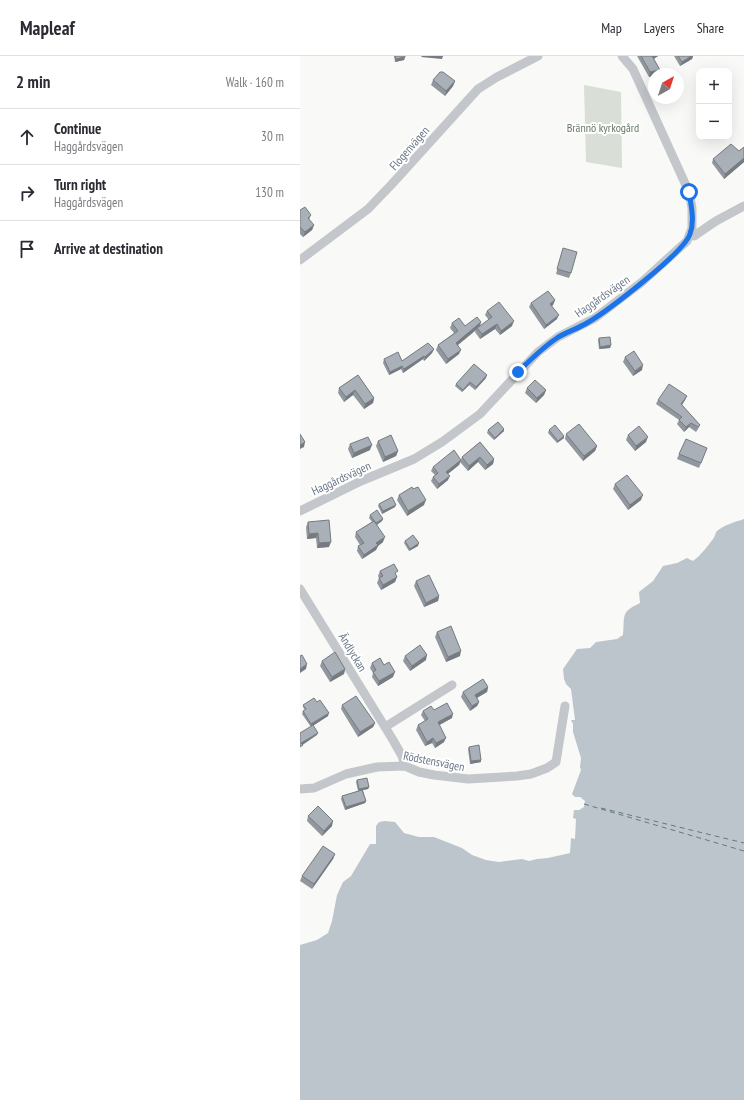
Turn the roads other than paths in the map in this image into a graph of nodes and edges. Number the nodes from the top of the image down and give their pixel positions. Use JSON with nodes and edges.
{"nodes":[{"id":1,"x":622,"y":56,"type":"edge"},
{"id":2,"x":534,"y":57,"type":"edge"},
{"id":3,"x":744,"y":206,"type":"edge"},
{"id":4,"x":694,"y":236,"type":"dead end"},
{"id":5,"x":300,"y":260,"type":"edge"},
{"id":6,"x":300,"y":511,"type":"edge"},
{"id":7,"x":300,"y":589,"type":"edge"},
{"id":8,"x":452,"y":685,"type":"dead end"},
{"id":9,"x":565,"y":706,"type":"dead end"},
{"id":10,"x":385,"y":727,"type":"junction"},
{"id":11,"x":405,"y":766,"type":"junction"},
{"id":12,"x":300,"y":789,"type":"edge"}],
"edges":[{"from":1,"to":6,"type":"street","name":"Haggårdsvägen"},
{"from":2,"to":5,"type":"street","name":"Flogenvägen"},
{"from":3,"to":4,"type":"street"},
{"from":7,"to":10,"type":"street","name":"Ändlyckan"},
{"from":8,"to":10,"type":"street"},
{"from":9,"to":11,"type":"street","name":"Rödstensvägen"},
{"from":10,"to":11,"type":"street","name":"Ändlyckan"},
{"from":11,"to":12,"type":"street","name":"Rödstensvägen"}]}
